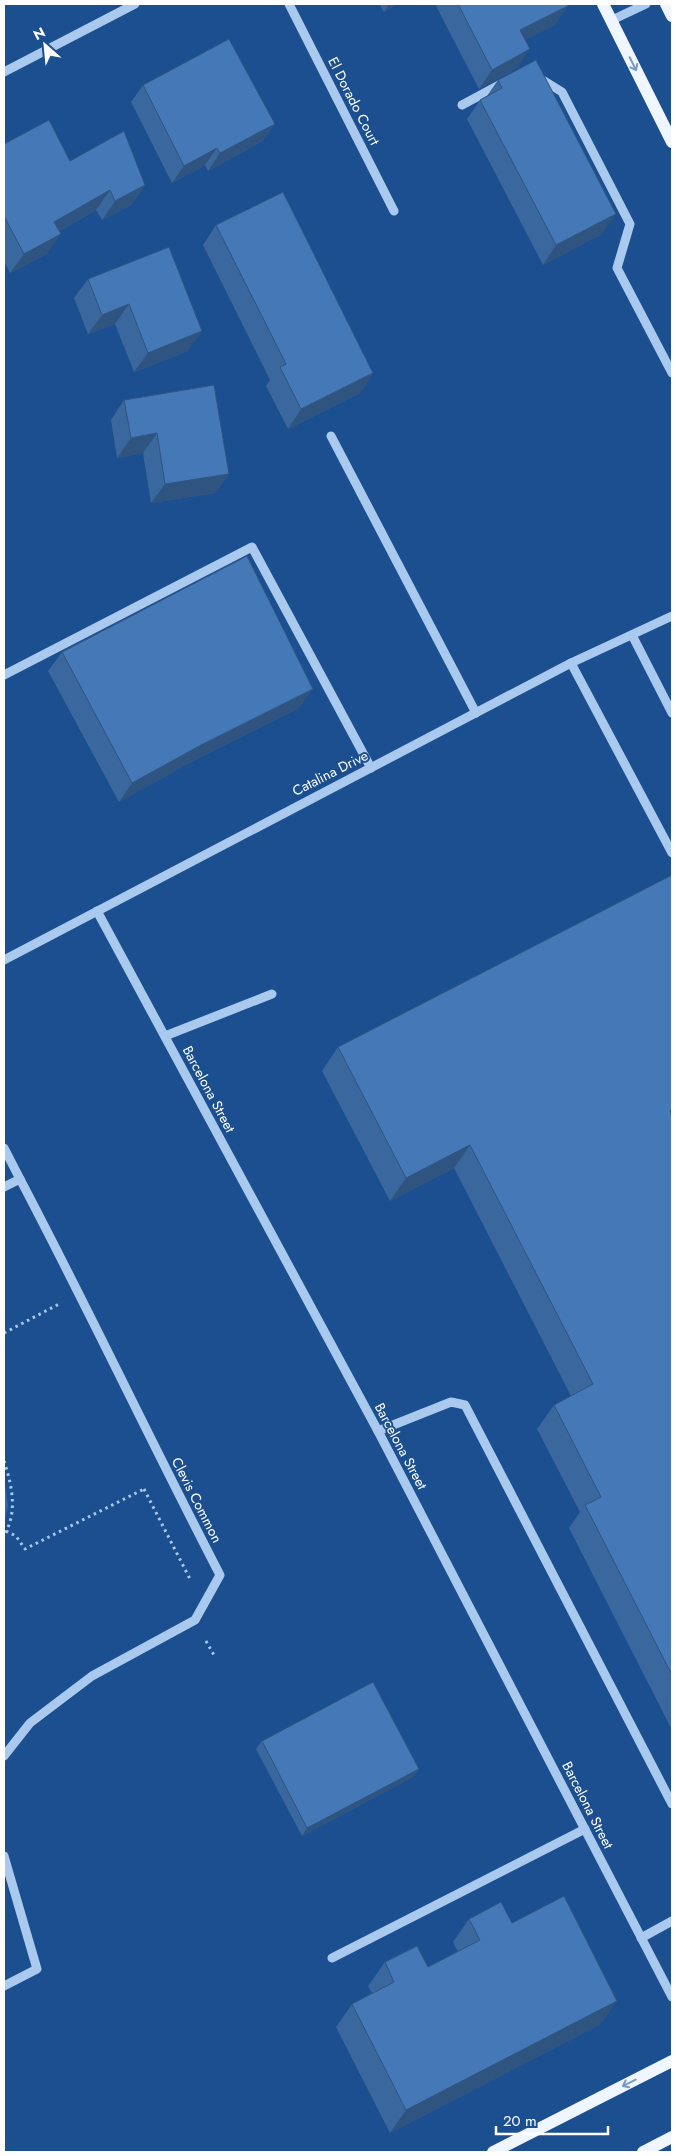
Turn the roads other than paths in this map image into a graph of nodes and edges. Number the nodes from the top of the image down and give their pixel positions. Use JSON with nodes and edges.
{"nodes":[{"id":1,"x":134,"y":4,"type":"edge"},
{"id":2,"x":289,"y":4,"type":"edge"},
{"id":3,"x":603,"y":4,"type":"edge"},
{"id":4,"x":646,"y":4,"type":"edge"},
{"id":5,"x":666,"y":4,"type":"edge"},
{"id":6,"x":672,"y":16,"type":"edge"},
{"id":7,"x":612,"y":20,"type":"junction"},
{"id":8,"x":4,"y":72,"type":"edge"},
{"id":9,"x":534,"y":75,"type":"edge"},
{"id":10,"x":511,"y":79,"type":"edge"},
{"id":11,"x":462,"y":106,"type":"dead end"},
{"id":12,"x":672,"y":142,"type":"edge"},
{"id":13,"x":394,"y":211,"type":"dead end"},
{"id":14,"x":672,"y":373,"type":"edge"},
{"id":15,"x":331,"y":436,"type":"dead end"},
{"id":16,"x":672,"y":616,"type":"edge"},
{"id":17,"x":632,"y":635,"type":"junction"},
{"id":18,"x":571,"y":663,"type":"junction"},
{"id":19,"x":4,"y":675,"type":"edge"},
{"id":20,"x":476,"y":713,"type":"junction"},
{"id":21,"x":672,"y":713,"type":"edge"},
{"id":22,"x":371,"y":768,"type":"junction"},
{"id":23,"x":672,"y":853,"type":"edge"},
{"id":24,"x":97,"y":911,"type":"junction"},
{"id":25,"x":4,"y":960,"type":"edge"},
{"id":26,"x":272,"y":994,"type":"dead end"},
{"id":27,"x":165,"y":1036,"type":"junction"},
{"id":28,"x":4,"y":1148,"type":"edge"},
{"id":29,"x":20,"y":1179,"type":"junction"},
{"id":30,"x":4,"y":1187,"type":"edge"},
{"id":31,"x":378,"y":1431,"type":"junction"},
{"id":32,"x":4,"y":1756,"type":"edge"},
{"id":33,"x":672,"y":1804,"type":"edge"},
{"id":34,"x":585,"y":1829,"type":"junction"},
{"id":35,"x":4,"y":1856,"type":"edge"},
{"id":36,"x":672,"y":1920,"type":"edge"},
{"id":37,"x":641,"y":1938,"type":"junction"},
{"id":38,"x":332,"y":1958,"type":"dead end"},
{"id":39,"x":4,"y":1986,"type":"edge"},
{"id":40,"x":672,"y":1997,"type":"edge"},
{"id":41,"x":672,"y":2061,"type":"edge"},
{"id":42,"x":672,"y":2137,"type":"edge"},
{"id":43,"x":493,"y":2152,"type":"edge"},
{"id":44,"x":643,"y":2152,"type":"edge"}],
"edges":[{"from":1,"to":8,"type":"street"},
{"from":2,"to":13,"type":"street","name":"El Dorado Court"},
{"from":3,"to":7,"type":"main road"},
{"from":4,"to":7,"type":"street"},
{"from":5,"to":6,"type":"main road"},
{"from":7,"to":12,"type":"main road","one_way":true},
{"from":9,"to":14,"type":"street"},
{"from":10,"to":11,"type":"street"},
{"from":15,"to":20,"type":"street"},
{"from":16,"to":17,"type":"street","name":"Catalina Drive"},
{"from":17,"to":18,"type":"street","name":"Catalina Drive"},
{"from":17,"to":21,"type":"street"},
{"from":18,"to":20,"type":"street","name":"Catalina Drive"},
{"from":18,"to":23,"type":"street"},
{"from":19,"to":22,"type":"street"},
{"from":20,"to":22,"type":"street","name":"Catalina Drive"},
{"from":22,"to":24,"type":"street","name":"Catalina Drive"},
{"from":24,"to":25,"type":"street","name":"Catalina Drive"},
{"from":24,"to":27,"type":"street","name":"Barcelona Street"},
{"from":26,"to":27,"type":"street"},
{"from":27,"to":31,"type":"street","name":"Barcelona Street"},
{"from":28,"to":29,"type":"street","name":"Clevis Common"},
{"from":29,"to":30,"type":"street"},
{"from":29,"to":32,"type":"street","name":"Clevis Common"},
{"from":31,"to":33,"type":"street"},
{"from":31,"to":34,"type":"street","name":"Barcelona Street"},
{"from":34,"to":37,"type":"street","name":"Barcelona Street"},
{"from":34,"to":38,"type":"street"},
{"from":35,"to":39,"type":"street"},
{"from":36,"to":37,"type":"street"},
{"from":37,"to":40,"type":"street","name":"Barcelona Street"},
{"from":41,"to":43,"type":"main road","one_way":true},
{"from":42,"to":44,"type":"main road"}]}
